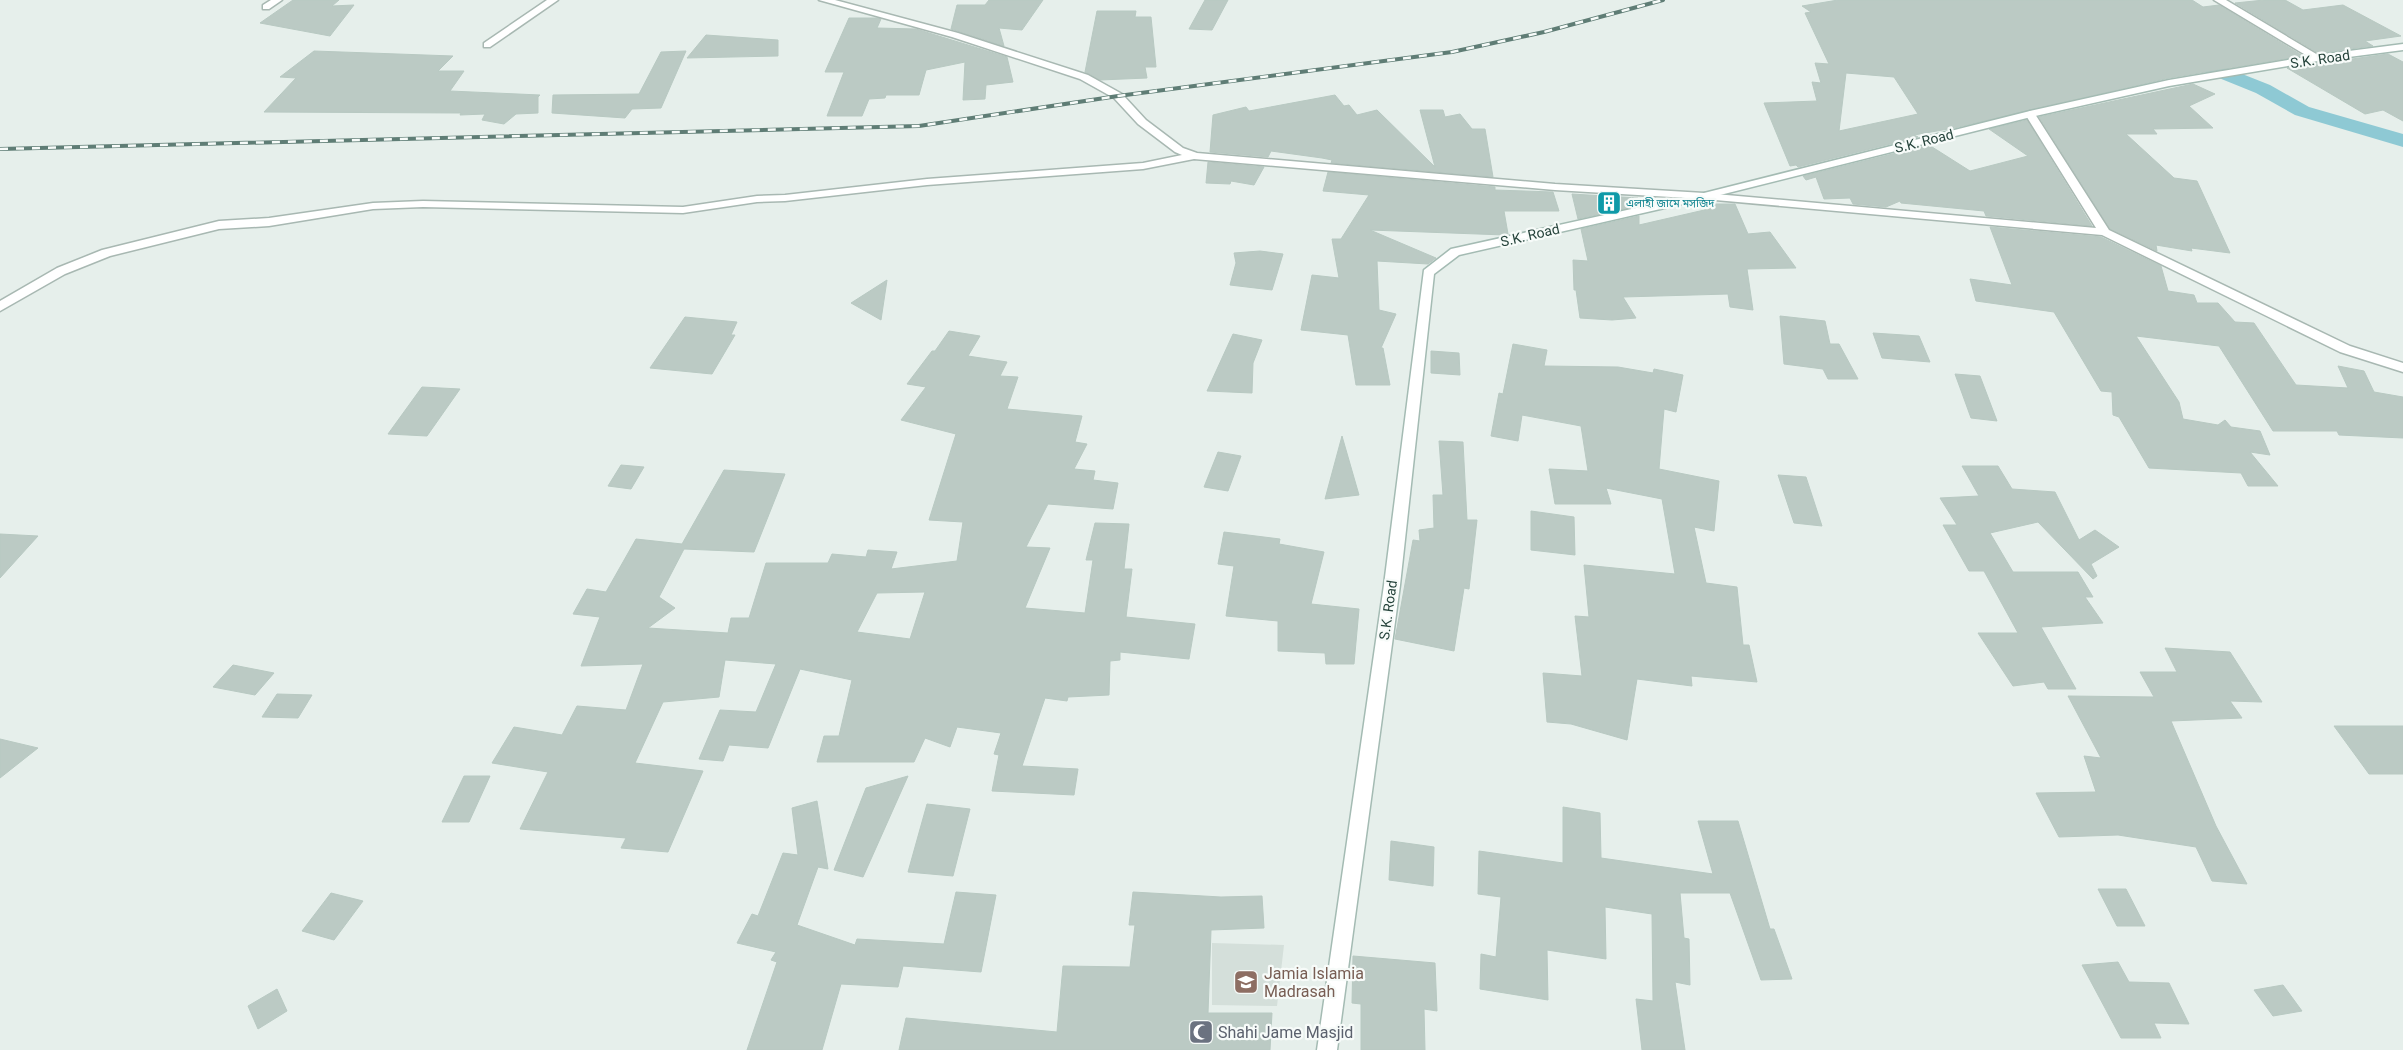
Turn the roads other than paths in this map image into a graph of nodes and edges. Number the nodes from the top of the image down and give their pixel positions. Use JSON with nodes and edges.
{"nodes":[{"id":1,"x":277,"y":0,"type":"edge"},
{"id":2,"x":553,"y":0,"type":"edge"},
{"id":3,"x":824,"y":0,"type":"edge"},
{"id":4,"x":2219,"y":0,"type":"edge"},
{"id":5,"x":266,"y":7,"type":"dead end"},
{"id":6,"x":487,"y":45,"type":"dead end"},
{"id":7,"x":2403,"y":47,"type":"edge"},
{"id":8,"x":2318,"y":58,"type":"junction"},
{"id":9,"x":2030,"y":114,"type":"junction"},
{"id":10,"x":1195,"y":156,"type":"junction"},
{"id":11,"x":1704,"y":196,"type":"junction"},
{"id":12,"x":2106,"y":232,"type":"junction"},
{"id":13,"x":0,"y":307,"type":"edge"},
{"id":14,"x":2403,"y":368,"type":"edge"},
{"id":15,"x":1327,"y":1050,"type":"edge"}],
"edges":[{"from":1,"to":5,"type":"street"},
{"from":2,"to":6,"type":"street"},
{"from":3,"to":10,"type":"street"},
{"from":4,"to":8,"type":"street"},
{"from":7,"to":8,"type":"street","name":"S.K. Road"},
{"from":8,"to":9,"type":"street","name":"S.K. Road"},
{"from":9,"to":11,"type":"street","name":"S.K. Road"},
{"from":9,"to":12,"type":"street"},
{"from":10,"to":11,"type":"street"},
{"from":10,"to":13,"type":"street"},
{"from":11,"to":12,"type":"street"},
{"from":11,"to":15,"type":"street","name":"S.K. Road"},
{"from":12,"to":14,"type":"street"}]}
